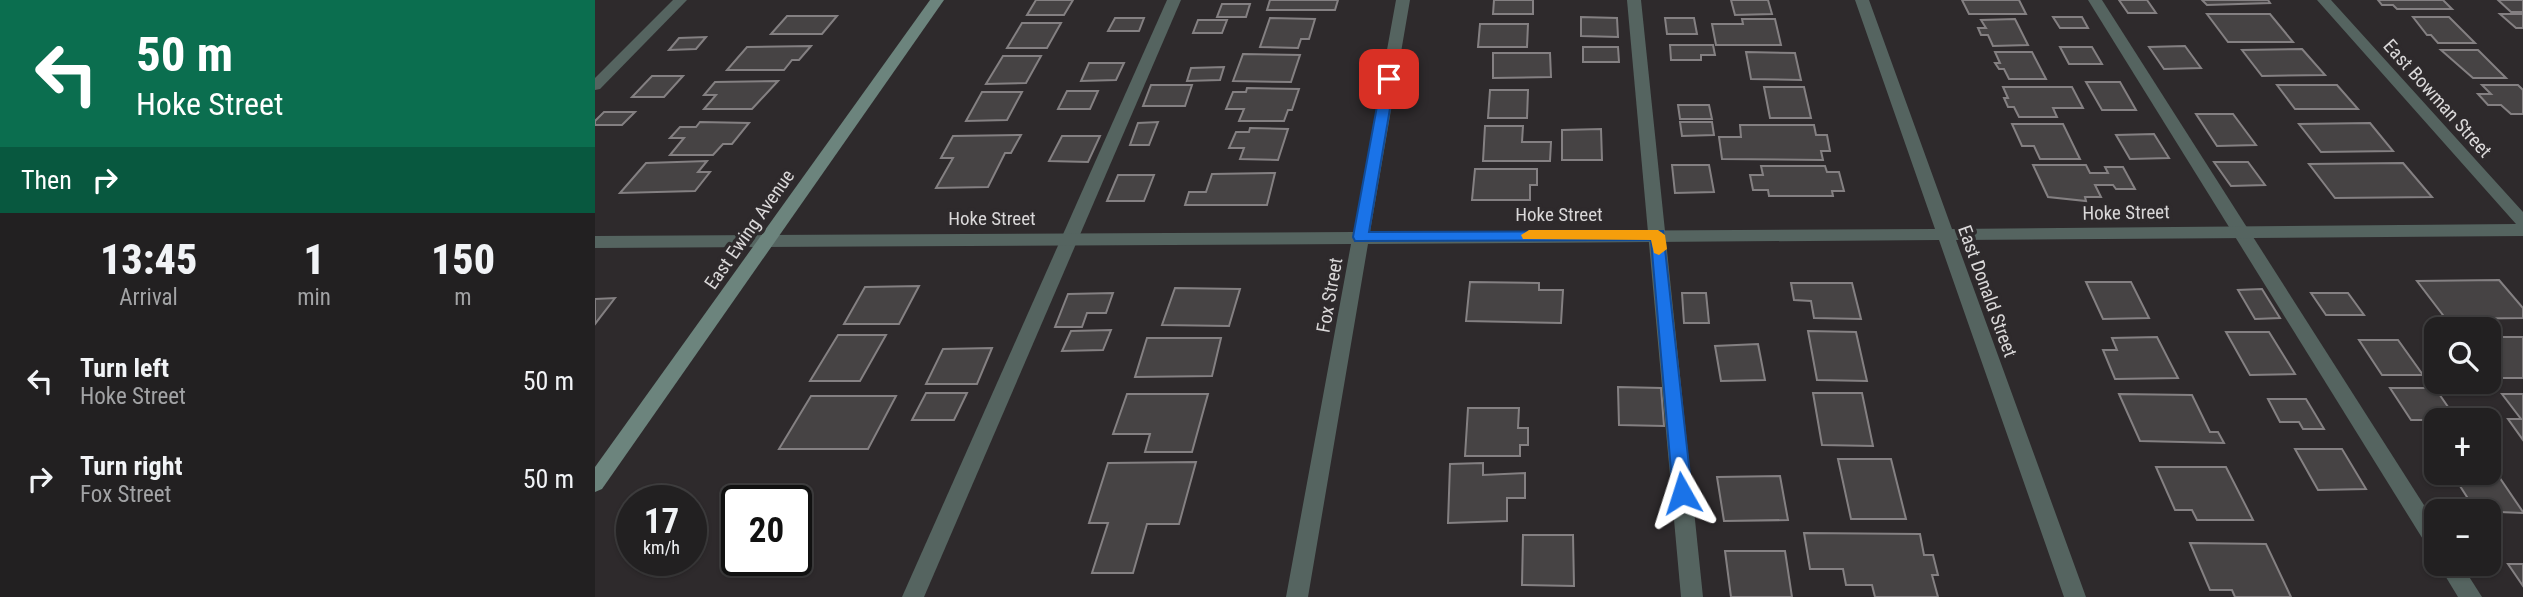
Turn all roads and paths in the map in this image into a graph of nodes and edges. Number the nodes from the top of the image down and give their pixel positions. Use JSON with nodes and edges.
{"nodes":[{"id":1,"x":680,"y":0,"type":"edge"},
{"id":2,"x":937,"y":0,"type":"edge"},
{"id":3,"x":1174,"y":0,"type":"edge"},
{"id":4,"x":1403,"y":0,"type":"edge"},
{"id":5,"x":1635,"y":0,"type":"edge"},
{"id":6,"x":1862,"y":0,"type":"edge"},
{"id":7,"x":2095,"y":0,"type":"edge"},
{"id":8,"x":2324,"y":0,"type":"edge"},
{"id":9,"x":595,"y":86,"type":"edge"},
{"id":10,"x":2523,"y":222,"type":"edge"},
{"id":11,"x":2523,"y":230,"type":"edge"},
{"id":12,"x":2241,"y":232,"type":"junction"},
{"id":13,"x":1945,"y":234,"type":"junction"},
{"id":14,"x":1658,"y":235,"type":"junction"},
{"id":15,"x":1361,"y":237,"type":"junction"},
{"id":16,"x":1070,"y":238,"type":"junction"},
{"id":17,"x":766,"y":241,"type":"junction"},
{"id":18,"x":595,"y":242,"type":"edge"},
{"id":19,"x":595,"y":483,"type":"edge"},
{"id":20,"x":2424,"y":523,"type":"edge"},
{"id":21,"x":2457,"y":576,"type":"edge"},
{"id":22,"x":913,"y":597,"type":"edge"},
{"id":23,"x":1297,"y":597,"type":"edge"},
{"id":24,"x":1692,"y":597,"type":"edge"},
{"id":25,"x":2075,"y":597,"type":"edge"},
{"id":26,"x":2470,"y":597,"type":"edge"}],
"edges":[{"from":1,"to":9,"type":"street"},
{"from":2,"to":17,"type":"street","name":"East Ewing Avenue"},
{"from":3,"to":16,"type":"street"},
{"from":4,"to":15,"type":"street","name":"Fox Street"},
{"from":5,"to":14,"type":"street"},
{"from":6,"to":13,"type":"street","name":"East Donald Street"},
{"from":7,"to":12,"type":"street"},
{"from":8,"to":10,"type":"street","name":"East Bowman Street"},
{"from":11,"to":12,"type":"street","name":"Hoke Street"},
{"from":12,"to":13,"type":"street","name":"Hoke Street"},
{"from":12,"to":20,"type":"street"},
{"from":13,"to":14,"type":"street","name":"Hoke Street"},
{"from":13,"to":25,"type":"street","name":"East Donald Street"},
{"from":14,"to":15,"type":"street","name":"Hoke Street"},
{"from":14,"to":24,"type":"street"},
{"from":15,"to":16,"type":"street","name":"Hoke Street"},
{"from":15,"to":23,"type":"street","name":"Fox Street"},
{"from":16,"to":17,"type":"street","name":"Hoke Street"},
{"from":16,"to":22,"type":"street"},
{"from":17,"to":18,"type":"street","name":"Hoke Street"},
{"from":17,"to":19,"type":"street","name":"East Ewing Avenue"},
{"from":21,"to":26,"type":"street"}]}
